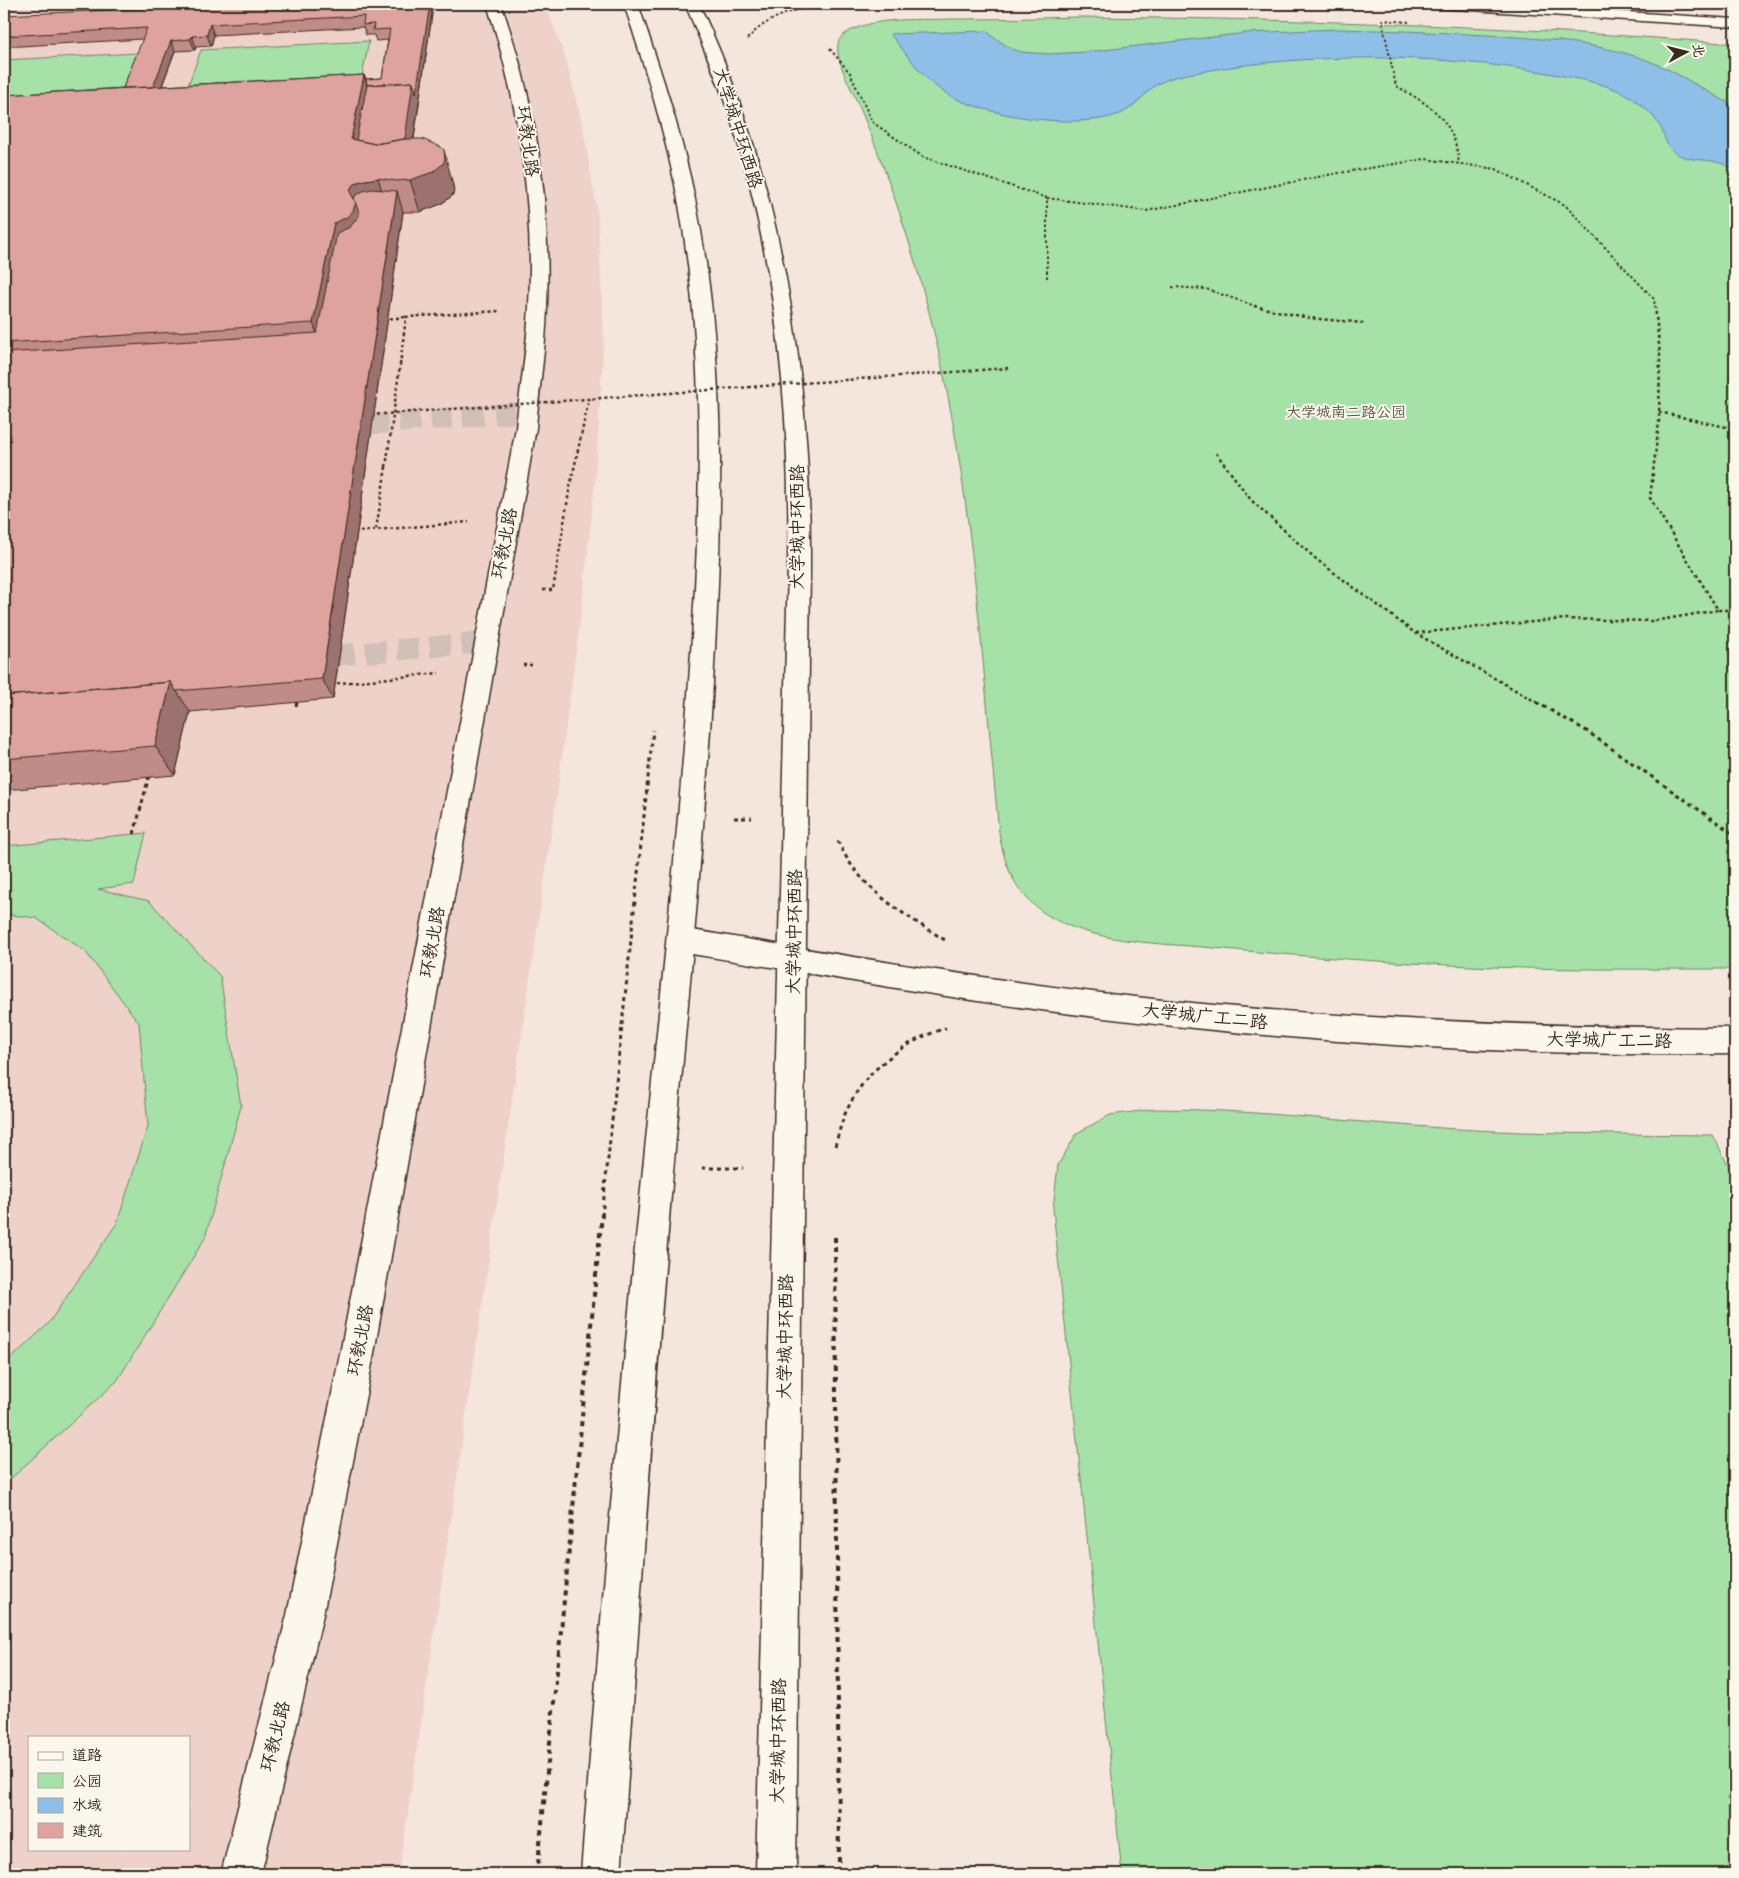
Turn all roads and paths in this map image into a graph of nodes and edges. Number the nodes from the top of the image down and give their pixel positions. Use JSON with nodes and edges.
{"nodes":[{"id":1,"x":494,"y":4,"type":"edge"},
{"id":2,"x":637,"y":4,"type":"edge"},
{"id":3,"x":692,"y":4,"type":"edge"},
{"id":4,"x":802,"y":4,"type":"edge"},
{"id":5,"x":844,"y":4,"type":"edge"},
{"id":6,"x":1440,"y":4,"type":"edge"},
{"id":7,"x":1657,"y":4,"type":"edge"},
{"id":8,"x":803,"y":9,"type":"junction"},
{"id":9,"x":1735,"y":10,"type":"edge"},
{"id":10,"x":1382,"y":20,"type":"dead end"},
{"id":11,"x":1735,"y":23,"type":"edge"},
{"id":12,"x":746,"y":41,"type":"dead end"},
{"id":13,"x":830,"y":49,"type":"dead end"},
{"id":14,"x":1459,"y":164,"type":"junction"},
{"id":15,"x":1047,"y":198,"type":"junction"},
{"id":16,"x":1047,"y":280,"type":"dead end"},
{"id":17,"x":1172,"y":286,"type":"dead end"},
{"id":18,"x":503,"y":311,"type":"dead end"},
{"id":19,"x":406,"y":318,"type":"junction"},
{"id":20,"x":376,"y":319,"type":"edge"},
{"id":21,"x":1364,"y":323,"type":"dead end"},
{"id":22,"x":1008,"y":368,"type":"dead end"},
{"id":23,"x":822,"y":380,"type":"dead end"},
{"id":24,"x":677,"y":385,"type":"dead end"},
{"id":25,"x":823,"y":390,"type":"dead end"},
{"id":26,"x":677,"y":394,"type":"dead end"},
{"id":27,"x":589,"y":398,"type":"junction"},
{"id":28,"x":1659,"y":412,"type":"junction"},
{"id":29,"x":394,"y":413,"type":"junction"},
{"id":30,"x":365,"y":415,"type":"edge"},
{"id":31,"x":1735,"y":429,"type":"edge"},
{"id":32,"x":1216,"y":453,"type":"dead end"},
{"id":33,"x":473,"y":522,"type":"dead end"},
{"id":34,"x":376,"y":530,"type":"junction"},
{"id":35,"x":352,"y":532,"type":"dead end"},
{"id":36,"x":543,"y":590,"type":"dead end"},
{"id":37,"x":1718,"y":610,"type":"junction"},
{"id":38,"x":1735,"y":610,"type":"edge"},
{"id":39,"x":1415,"y":633,"type":"junction"},
{"id":40,"x":443,"y":673,"type":"dead end"},
{"id":41,"x":325,"y":684,"type":"edge"},
{"id":42,"x":297,"y":696,"type":"edge"},
{"id":43,"x":296,"y":706,"type":"edge"},
{"id":44,"x":654,"y":728,"type":"dead end"},
{"id":45,"x":151,"y":769,"type":"edge"},
{"id":46,"x":691,"y":817,"type":"junction"},
{"id":47,"x":796,"y":820,"type":"junction"},
{"id":48,"x":134,"y":834,"type":"dead end"},
{"id":49,"x":1735,"y":835,"type":"edge"},
{"id":50,"x":680,"y":940,"type":"junction"},
{"id":51,"x":948,"y":942,"type":"dead end"},
{"id":52,"x":794,"y":958,"type":"junction"},
{"id":53,"x":950,"y":1027,"type":"dead end"},
{"id":54,"x":1735,"y":1041,"type":"edge"},
{"id":55,"x":607,"y":1168,"type":"junction"},
{"id":56,"x":658,"y":1168,"type":"junction"},
{"id":57,"x":789,"y":1168,"type":"junction"},
{"id":58,"x":834,"y":1236,"type":"dead end"},
{"id":59,"x":241,"y":1874,"type":"edge"},
{"id":60,"x":537,"y":1874,"type":"edge"},
{"id":61,"x":601,"y":1874,"type":"edge"},
{"id":62,"x":776,"y":1874,"type":"edge"},
{"id":63,"x":839,"y":1874,"type":"edge"}],
"edges":[{"from":1,"to":59,"type":"main road","name":"环教北路"},
{"from":2,"to":46,"type":"main road"},
{"from":3,"to":47,"type":"main road","name":"大学城中环西路"},
{"from":4,"to":8,"type":"path"},
{"from":5,"to":8,"type":"path"},
{"from":6,"to":11,"type":"main road"},
{"from":7,"to":9,"type":"main road"},
{"from":8,"to":12,"type":"path"},
{"from":10,"to":14,"type":"path"},
{"from":13,"to":15,"type":"path"},
{"from":14,"to":15,"type":"path"},
{"from":14,"to":28,"type":"path"},
{"from":15,"to":16,"type":"path"},
{"from":17,"to":21,"type":"path"},
{"from":18,"to":19,"type":"path"},
{"from":19,"to":20,"type":"path"},
{"from":19,"to":29,"type":"path","bridge":true},
{"from":22,"to":27,"type":"path","bridge":true},
{"from":23,"to":25,"type":"path"},
{"from":24,"to":26,"type":"path"},
{"from":27,"to":29,"type":"path","bridge":true},
{"from":27,"to":36,"type":"path"},
{"from":28,"to":31,"type":"path"},
{"from":28,"to":37,"type":"path"},
{"from":29,"to":30,"type":"path","bridge":true},
{"from":29,"to":34,"type":"path","bridge":true},
{"from":32,"to":39,"type":"path"},
{"from":33,"to":34,"type":"path"},
{"from":34,"to":35,"type":"path"},
{"from":37,"to":38,"type":"path"},
{"from":37,"to":39,"type":"path"},
{"from":39,"to":49,"type":"path"},
{"from":40,"to":41,"type":"path"},
{"from":42,"to":43,"type":"path"},
{"from":44,"to":55,"type":"path"},
{"from":45,"to":48,"type":"path"},
{"from":46,"to":47,"type":"path"},
{"from":46,"to":50,"type":"main road"},
{"from":47,"to":51,"type":"path"},
{"from":47,"to":52,"type":"main road","name":"大学城中环西路"},
{"from":50,"to":52,"type":"main road","name":"大学城广工二路"},
{"from":50,"to":56,"type":"main road"},
{"from":52,"to":54,"type":"main road","name":"大学城广工二路"},
{"from":52,"to":57,"type":"main road","name":"大学城中环西路"},
{"from":53,"to":57,"type":"path"},
{"from":55,"to":56,"type":"path"},
{"from":55,"to":60,"type":"path"},
{"from":56,"to":57,"type":"path"},
{"from":56,"to":61,"type":"main road"},
{"from":57,"to":62,"type":"main road","name":"大学城中环西路"},
{"from":58,"to":63,"type":"path"}]}
